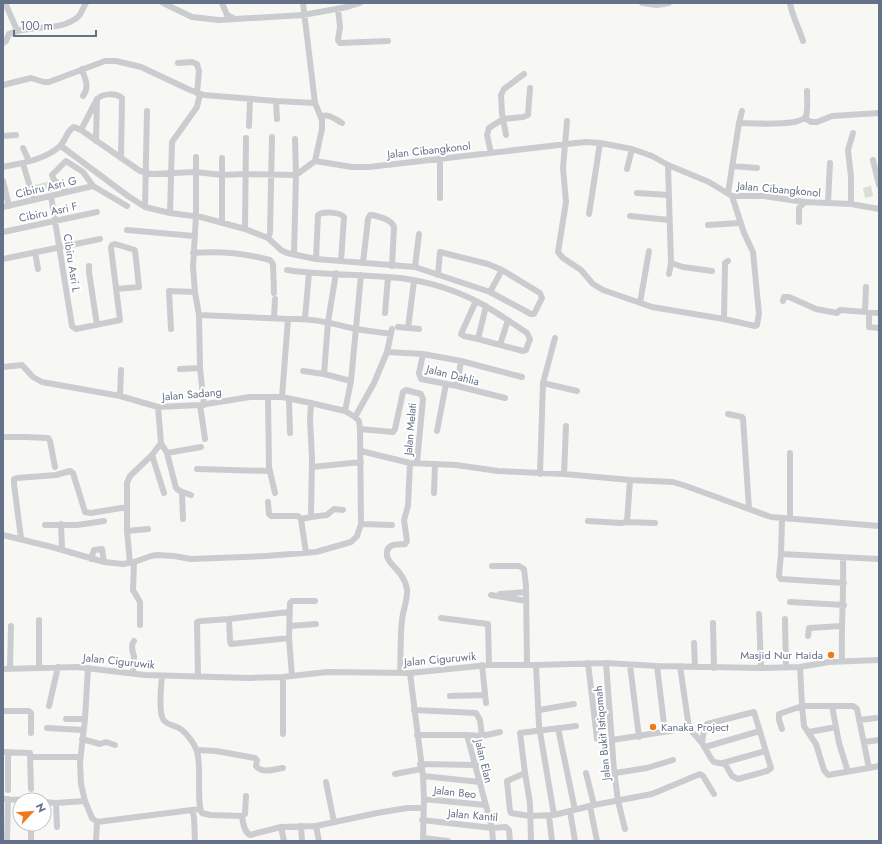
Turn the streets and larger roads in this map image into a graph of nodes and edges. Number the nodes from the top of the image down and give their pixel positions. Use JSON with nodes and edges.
{"nodes":[{"id":1,"x":5,"y":3,"type":"edge"},
{"id":2,"x":86,"y":3,"type":"edge"},
{"id":3,"x":163,"y":3,"type":"edge"},
{"id":4,"x":222,"y":3,"type":"edge"},
{"id":5,"x":303,"y":3,"type":"edge"},
{"id":6,"x":360,"y":3,"type":"edge"},
{"id":7,"x":642,"y":3,"type":"edge"},
{"id":8,"x":669,"y":3,"type":"edge"},
{"id":9,"x":790,"y":3,"type":"edge"},
{"id":10,"x":347,"y":5,"type":"edge"},
{"id":11,"x":338,"y":9,"type":"junction"},
{"id":12,"x":303,"y":14,"type":"junction"},
{"id":13,"x":233,"y":18,"type":"junction"},
{"id":14,"x":17,"y":30,"type":"junction"},
{"id":15,"x":388,"y":41,"type":"dead end"},
{"id":16,"x":802,"y":41,"type":"dead end"},
{"id":17,"x":3,"y":43,"type":"edge"},
{"id":18,"x":178,"y":63,"type":"dead end"},
{"id":19,"x":82,"y":69,"type":"junction"},
{"id":20,"x":524,"y":74,"type":"dead end"},
{"id":21,"x":3,"y":85,"type":"edge"},
{"id":22,"x":530,"y":88,"type":"dead end"},
{"id":23,"x":807,"y":90,"type":"dead end"},
{"id":24,"x":198,"y":93,"type":"junction"},
{"id":25,"x":83,"y":96,"type":"dead end"},
{"id":26,"x":97,"y":99,"type":"junction"},
{"id":27,"x":250,"y":100,"type":"junction"},
{"id":28,"x":276,"y":102,"type":"junction"},
{"id":29,"x":315,"y":102,"type":"junction"},
{"id":30,"x":147,"y":111,"type":"dead end"},
{"id":31,"x":742,"y":111,"type":"dead end"},
{"id":32,"x":879,"y":112,"type":"edge"},
{"id":33,"x":321,"y":116,"type":"junction"},
{"id":34,"x":805,"y":118,"type":"junction"},
{"id":35,"x":277,"y":119,"type":"dead end"},
{"id":36,"x":503,"y":119,"type":"junction"},
{"id":37,"x":566,"y":121,"type":"dead end"},
{"id":38,"x":342,"y":123,"type":"dead end"},
{"id":39,"x":739,"y":124,"type":"junction"},
{"id":40,"x":249,"y":126,"type":"dead end"},
{"id":41,"x":81,"y":130,"type":"junction"},
{"id":42,"x":853,"y":133,"type":"dead end"},
{"id":43,"x":16,"y":135,"type":"dead end"},
{"id":44,"x":506,"y":135,"type":"dead end"},
{"id":45,"x":3,"y":136,"type":"edge"},
{"id":46,"x":272,"y":137,"type":"dead end"},
{"id":47,"x":246,"y":138,"type":"dead end"},
{"id":48,"x":295,"y":139,"type":"dead end"},
{"id":49,"x":96,"y":141,"type":"junction"},
{"id":50,"x":600,"y":143,"type":"junction"},
{"id":51,"x":565,"y":145,"type":"junction"},
{"id":52,"x":60,"y":146,"type":"junction"},
{"id":53,"x":23,"y":148,"type":"dead end"},
{"id":54,"x":632,"y":149,"type":"junction"},
{"id":55,"x":491,"y":153,"type":"junction"},
{"id":56,"x":196,"y":157,"type":"dead end"},
{"id":57,"x":121,"y":158,"type":"junction"},
{"id":58,"x":222,"y":158,"type":"dead end"},
{"id":59,"x":440,"y":160,"type":"junction"},
{"id":60,"x":873,"y":160,"type":"dead end"},
{"id":61,"x":29,"y":161,"type":"junction"},
{"id":62,"x":315,"y":161,"type":"junction"},
{"id":63,"x":830,"y":163,"type":"dead end"},
{"id":64,"x":668,"y":165,"type":"junction"},
{"id":65,"x":732,"y":166,"type":"junction"},
{"id":66,"x":3,"y":167,"type":"edge"},
{"id":67,"x":24,"y":167,"type":"dead end"},
{"id":68,"x":757,"y":168,"type":"dead end"},
{"id":69,"x":627,"y":169,"type":"dead end"},
{"id":70,"x":196,"y":172,"type":"junction"},
{"id":71,"x":145,"y":173,"type":"junction"},
{"id":72,"x":171,"y":173,"type":"junction"},
{"id":73,"x":246,"y":174,"type":"junction"},
{"id":74,"x":222,"y":175,"type":"junction"},
{"id":75,"x":272,"y":175,"type":"junction"},
{"id":76,"x":296,"y":175,"type":"junction"},
{"id":77,"x":3,"y":181,"type":"edge"},
{"id":78,"x":879,"y":185,"type":"edge"},
{"id":79,"x":93,"y":186,"type":"junction"},
{"id":80,"x":67,"y":192,"type":"junction"},
{"id":81,"x":637,"y":193,"type":"dead end"},
{"id":82,"x":730,"y":194,"type":"junction"},
{"id":83,"x":668,"y":195,"type":"junction"},
{"id":84,"x":51,"y":196,"type":"junction"},
{"id":85,"x":440,"y":198,"type":"dead end"},
{"id":86,"x":34,"y":200,"type":"junction"},
{"id":87,"x":804,"y":202,"type":"junction"},
{"id":88,"x":828,"y":203,"type":"junction"},
{"id":89,"x":851,"y":204,"type":"junction"},
{"id":90,"x":6,"y":206,"type":"edge"},
{"id":91,"x":127,"y":206,"type":"dead end"},
{"id":92,"x":145,"y":207,"type":"junction"},
{"id":93,"x":879,"y":209,"type":"edge"},
{"id":94,"x":97,"y":212,"type":"dead end"},
{"id":95,"x":170,"y":214,"type":"junction"},
{"id":96,"x":589,"y":214,"type":"dead end"},
{"id":97,"x":196,"y":216,"type":"junction"},
{"id":98,"x":630,"y":216,"type":"dead end"},
{"id":99,"x":669,"y":220,"type":"junction"},
{"id":100,"x":55,"y":221,"type":"junction"},
{"id":101,"x":740,"y":222,"type":"junction"},
{"id":102,"x":799,"y":222,"type":"dead end"},
{"id":103,"x":222,"y":223,"type":"junction"},
{"id":104,"x":708,"y":225,"type":"dead end"},
{"id":105,"x":245,"y":229,"type":"junction"},
{"id":106,"x":127,"y":230,"type":"dead end"},
{"id":107,"x":3,"y":232,"type":"edge"},
{"id":108,"x":419,"y":234,"type":"dead end"},
{"id":109,"x":194,"y":236,"type":"junction"},
{"id":110,"x":268,"y":238,"type":"junction"},
{"id":111,"x":100,"y":239,"type":"dead end"},
{"id":112,"x":60,"y":246,"type":"junction"},
{"id":113,"x":649,"y":251,"type":"dead end"},
{"id":114,"x":35,"y":252,"type":"junction"},
{"id":115,"x":193,"y":254,"type":"junction"},
{"id":116,"x":294,"y":254,"type":"junction"},
{"id":117,"x":3,"y":259,"type":"edge"},
{"id":118,"x":316,"y":259,"type":"junction"},
{"id":119,"x":728,"y":260,"type":"dead end"},
{"id":120,"x":341,"y":261,"type":"junction"},
{"id":121,"x":670,"y":263,"type":"junction"},
{"id":122,"x":363,"y":264,"type":"junction"},
{"id":123,"x":89,"y":266,"type":"dead end"},
{"id":124,"x":392,"y":266,"type":"junction"},
{"id":125,"x":38,"y":268,"type":"dead end"},
{"id":126,"x":415,"y":268,"type":"junction"},
{"id":127,"x":287,"y":270,"type":"dead end"},
{"id":128,"x":502,"y":270,"type":"junction"},
{"id":129,"x":712,"y":271,"type":"dead end"},
{"id":130,"x":309,"y":273,"type":"junction"},
{"id":131,"x":336,"y":273,"type":"junction"},
{"id":132,"x":362,"y":274,"type":"junction"},
{"id":133,"x":669,"y":274,"type":"dead end"},
{"id":134,"x":438,"y":275,"type":"junction"},
{"id":135,"x":388,"y":277,"type":"junction"},
{"id":136,"x":414,"y":281,"type":"junction"},
{"id":137,"x":866,"y":287,"type":"dead end"},
{"id":138,"x":116,"y":289,"type":"junction"},
{"id":139,"x":195,"y":292,"type":"junction"},
{"id":140,"x":490,"y":292,"type":"junction"},
{"id":141,"x":476,"y":301,"type":"junction"},
{"id":142,"x":783,"y":301,"type":"dead end"},
{"id":143,"x":640,"y":303,"type":"junction"},
{"id":144,"x":486,"y":306,"type":"junction"},
{"id":145,"x":867,"y":312,"type":"junction"},
{"id":146,"x":384,"y":313,"type":"dead end"},
{"id":147,"x":879,"y":313,"type":"edge"},
{"id":148,"x":199,"y":314,"type":"junction"},
{"id":149,"x":274,"y":318,"type":"junction"},
{"id":150,"x":305,"y":318,"type":"junction"},
{"id":151,"x":291,"y":319,"type":"dead end"},
{"id":152,"x":724,"y":319,"type":"junction"},
{"id":153,"x":508,"y":320,"type":"junction"},
{"id":154,"x":328,"y":322,"type":"junction"},
{"id":155,"x":97,"y":325,"type":"junction"},
{"id":156,"x":408,"y":328,"type":"junction"},
{"id":157,"x":879,"y":328,"type":"edge"},
{"id":158,"x":171,"y":329,"type":"dead end"},
{"id":159,"x":356,"y":329,"type":"junction"},
{"id":160,"x":419,"y":329,"type":"dead end"},
{"id":161,"x":394,"y":330,"type":"junction"},
{"id":162,"x":555,"y":338,"type":"dead end"},
{"id":163,"x":478,"y":339,"type":"junction"},
{"id":164,"x":500,"y":345,"type":"junction"},
{"id":165,"x":387,"y":352,"type":"junction"},
{"id":166,"x":423,"y":354,"type":"junction"},
{"id":167,"x":461,"y":360,"type":"junction"},
{"id":168,"x":3,"y":367,"type":"edge"},
{"id":169,"x":200,"y":368,"type":"junction"},
{"id":170,"x":180,"y":369,"type":"dead end"},
{"id":171,"x":121,"y":370,"type":"dead end"},
{"id":172,"x":303,"y":371,"type":"dead end"},
{"id":173,"x":324,"y":374,"type":"junction"},
{"id":174,"x":522,"y":377,"type":"dead end"},
{"id":175,"x":351,"y":381,"type":"junction"},
{"id":176,"x":543,"y":383,"type":"junction"},
{"id":177,"x":446,"y":384,"type":"junction"},
{"id":178,"x":457,"y":386,"type":"junction"},
{"id":179,"x":577,"y":391,"type":"dead end"},
{"id":180,"x":120,"y":396,"type":"junction"},
{"id":181,"x":268,"y":397,"type":"junction"},
{"id":182,"x":282,"y":397,"type":"junction"},
{"id":183,"x":505,"y":398,"type":"dead end"},
{"id":184,"x":289,"y":399,"type":"junction"},
{"id":185,"x":312,"y":403,"type":"junction"},
{"id":186,"x":202,"y":405,"type":"junction"},
{"id":187,"x":158,"y":407,"type":"junction"},
{"id":188,"x":345,"y":412,"type":"junction"},
{"id":189,"x":728,"y":414,"type":"dead end"},
{"id":190,"x":355,"y":417,"type":"junction"},
{"id":191,"x":566,"y":426,"type":"dead end"},
{"id":192,"x":360,"y":429,"type":"junction"},
{"id":193,"x":437,"y":431,"type":"dead end"},
{"id":194,"x":290,"y":433,"type":"dead end"},
{"id":195,"x":3,"y":438,"type":"edge"},
{"id":196,"x":205,"y":439,"type":"dead end"},
{"id":197,"x":161,"y":443,"type":"junction"},
{"id":198,"x":201,"y":447,"type":"dead end"},
{"id":199,"x":361,"y":451,"type":"junction"},
{"id":200,"x":167,"y":453,"type":"junction"},
{"id":201,"x":790,"y":453,"type":"dead end"},
{"id":202,"x":152,"y":455,"type":"junction"},
{"id":203,"x":361,"y":462,"type":"junction"},
{"id":204,"x":414,"y":463,"type":"junction"},
{"id":205,"x":435,"y":464,"type":"junction"},
{"id":206,"x":54,"y":467,"type":"dead end"},
{"id":207,"x":312,"y":467,"type":"junction"},
{"id":208,"x":197,"y":469,"type":"dead end"},
{"id":209,"x":269,"y":471,"type":"junction"},
{"id":210,"x":540,"y":474,"type":"junction"},
{"id":211,"x":564,"y":474,"type":"junction"},
{"id":212,"x":630,"y":480,"type":"junction"},
{"id":213,"x":182,"y":492,"type":"junction"},
{"id":214,"x":164,"y":493,"type":"dead end"},
{"id":215,"x":275,"y":493,"type":"dead end"},
{"id":216,"x":434,"y":493,"type":"dead end"},
{"id":217,"x":191,"y":495,"type":"dead end"},
{"id":218,"x":268,"y":502,"type":"dead end"},
{"id":219,"x":127,"y":507,"type":"junction"},
{"id":220,"x":749,"y":509,"type":"junction"},
{"id":221,"x":343,"y":510,"type":"dead end"},
{"id":222,"x":312,"y":517,"type":"junction"},
{"id":223,"x":782,"y":518,"type":"junction"},
{"id":224,"x":183,"y":519,"type":"dead end"},
{"id":225,"x":301,"y":519,"type":"junction"},
{"id":226,"x":790,"y":519,"type":"junction"},
{"id":227,"x":104,"y":521,"type":"dead end"},
{"id":228,"x":588,"y":521,"type":"dead end"},
{"id":229,"x":627,"y":522,"type":"junction"},
{"id":230,"x":655,"y":523,"type":"dead end"},
{"id":231,"x":61,"y":524,"type":"junction"},
{"id":232,"x":361,"y":524,"type":"junction"},
{"id":233,"x":45,"y":525,"type":"dead end"},
{"id":234,"x":392,"y":525,"type":"dead end"},
{"id":235,"x":879,"y":526,"type":"edge"},
{"id":236,"x":148,"y":529,"type":"dead end"},
{"id":237,"x":127,"y":531,"type":"junction"},
{"id":238,"x":3,"y":535,"type":"edge"},
{"id":239,"x":21,"y":538,"type":"junction"},
{"id":240,"x":62,"y":549,"type":"junction"},
{"id":241,"x":306,"y":552,"type":"junction"},
{"id":242,"x":781,"y":554,"type":"junction"},
{"id":243,"x":843,"y":558,"type":"junction"},
{"id":244,"x":91,"y":559,"type":"junction"},
{"id":245,"x":879,"y":559,"type":"edge"},
{"id":246,"x":104,"y":562,"type":"junction"},
{"id":247,"x":132,"y":563,"type":"junction"},
{"id":248,"x":492,"y":566,"type":"dead end"},
{"id":249,"x":844,"y":583,"type":"junction"},
{"id":250,"x":133,"y":587,"type":"junction"},
{"id":251,"x":126,"y":588,"type":"dead end"},
{"id":252,"x":526,"y":592,"type":"junction"},
{"id":253,"x":315,"y":601,"type":"dead end"},
{"id":254,"x":526,"y":601,"type":"junction"},
{"id":255,"x":790,"y":602,"type":"dead end"},
{"id":256,"x":844,"y":605,"type":"junction"},
{"id":257,"x":289,"y":612,"type":"junction"},
{"id":258,"x":759,"y":614,"type":"dead end"},
{"id":259,"x":229,"y":618,"type":"junction"},
{"id":260,"x":441,"y":618,"type":"dead end"},
{"id":261,"x":785,"y":619,"type":"dead end"},
{"id":262,"x":39,"y":620,"type":"dead end"},
{"id":263,"x":713,"y":623,"type":"dead end"},
{"id":264,"x":316,"y":624,"type":"dead end"},
{"id":265,"x":140,"y":625,"type":"dead end"},
{"id":266,"x":11,"y":626,"type":"dead end"},
{"id":267,"x":290,"y":626,"type":"junction"},
{"id":268,"x":841,"y":626,"type":"junction"},
{"id":269,"x":808,"y":636,"type":"dead end"},
{"id":270,"x":289,"y":638,"type":"junction"},
{"id":271,"x":134,"y":641,"type":"dead end"},
{"id":272,"x":694,"y":643,"type":"dead end"},
{"id":273,"x":879,"y":660,"type":"edge"},
{"id":274,"x":842,"y":661,"type":"junction"},
{"id":275,"x":588,"y":663,"type":"junction"},
{"id":276,"x":606,"y":663,"type":"junction"},
{"id":277,"x":527,"y":664,"type":"junction"},
{"id":278,"x":485,"y":665,"type":"junction"},
{"id":279,"x":536,"y":665,"type":"junction"},
{"id":280,"x":630,"y":665,"type":"junction"},
{"id":281,"x":657,"y":666,"type":"junction"},
{"id":282,"x":680,"y":666,"type":"junction"},
{"id":283,"x":39,"y":667,"type":"junction"},
{"id":284,"x":58,"y":667,"type":"junction"},
{"id":285,"x":695,"y":667,"type":"junction"},
{"id":286,"x":800,"y":667,"type":"junction"},
{"id":287,"x":10,"y":668,"type":"junction"},
{"id":288,"x":88,"y":668,"type":"junction"},
{"id":289,"x":714,"y":668,"type":"junction"},
{"id":290,"x":761,"y":668,"type":"junction"},
{"id":291,"x":786,"y":668,"type":"junction"},
{"id":292,"x":3,"y":669,"type":"edge"},
{"id":293,"x":133,"y":673,"type":"junction"},
{"id":294,"x":400,"y":673,"type":"junction"},
{"id":295,"x":410,"y":673,"type":"junction"},
{"id":296,"x":162,"y":676,"type":"junction"},
{"id":297,"x":198,"y":676,"type":"junction"},
{"id":298,"x":292,"y":676,"type":"junction"},
{"id":299,"x":283,"y":677,"type":"junction"},
{"id":300,"x":485,"y":695,"type":"junction"},
{"id":301,"x":450,"y":696,"type":"dead end"},
{"id":302,"x":486,"y":703,"type":"dead end"},
{"id":303,"x":574,"y":704,"type":"dead end"},
{"id":304,"x":49,"y":706,"type":"dead end"},
{"id":305,"x":802,"y":706,"type":"junction"},
{"id":306,"x":832,"y":706,"type":"junction"},
{"id":307,"x":414,"y":710,"type":"junction"},
{"id":308,"x":539,"y":710,"type":"junction"},
{"id":309,"x":3,"y":711,"type":"edge"},
{"id":310,"x":876,"y":718,"type":"dead end"},
{"id":311,"x":66,"y":719,"type":"dead end"},
{"id":312,"x":85,"y":719,"type":"junction"},
{"id":313,"x":859,"y":720,"type":"junction"},
{"id":314,"x":576,"y":726,"type":"dead end"},
{"id":315,"x":836,"y":727,"type":"junction"},
{"id":316,"x":47,"y":728,"type":"dead end"},
{"id":317,"x":558,"y":728,"type":"junction"},
{"id":318,"x":689,"y":728,"type":"junction"},
{"id":319,"x":782,"y":729,"type":"dead end"},
{"id":320,"x":83,"y":730,"type":"junction"},
{"id":321,"x":540,"y":731,"type":"junction"},
{"id":322,"x":760,"y":731,"type":"junction"},
{"id":323,"x":500,"y":732,"type":"dead end"},
{"id":324,"x":665,"y":732,"type":"junction"},
{"id":325,"x":809,"y":732,"type":"junction"},
{"id":326,"x":30,"y":733,"type":"dead end"},
{"id":327,"x":283,"y":734,"type":"dead end"},
{"id":328,"x":417,"y":735,"type":"junction"},
{"id":329,"x":467,"y":735,"type":"junction"},
{"id":330,"x":482,"y":736,"type":"junction"},
{"id":331,"x":639,"y":737,"type":"junction"},
{"id":332,"x":82,"y":739,"type":"junction"},
{"id":333,"x":597,"y":740,"type":"dead end"},
{"id":334,"x":612,"y":740,"type":"junction"},
{"id":335,"x":879,"y":740,"type":"edge"},
{"id":336,"x":864,"y":742,"type":"junction"},
{"id":337,"x":115,"y":745,"type":"dead end"},
{"id":338,"x":704,"y":745,"type":"junction"},
{"id":339,"x":197,"y":750,"type":"junction"},
{"id":340,"x":765,"y":751,"type":"junction"},
{"id":341,"x":6,"y":752,"type":"edge"},
{"id":342,"x":80,"y":756,"type":"junction"},
{"id":343,"x":31,"y":757,"type":"dead end"},
{"id":344,"x":673,"y":760,"type":"dead end"},
{"id":345,"x":723,"y":763,"type":"junction"},
{"id":346,"x":476,"y":764,"type":"junction"},
{"id":347,"x":879,"y":766,"type":"edge"},
{"id":348,"x":421,"y":767,"type":"junction"},
{"id":349,"x":283,"y":768,"type":"dead end"},
{"id":350,"x":870,"y":768,"type":"junction"},
{"id":351,"x":848,"y":772,"type":"junction"},
{"id":352,"x":525,"y":773,"type":"junction"},
{"id":353,"x":586,"y":773,"type":"dead end"},
{"id":354,"x":615,"y":773,"type":"junction"},
{"id":355,"x":395,"y":774,"type":"dead end"},
{"id":356,"x":422,"y":776,"type":"junction"},
{"id":357,"x":326,"y":782,"type":"dead end"},
{"id":358,"x":480,"y":782,"type":"junction"},
{"id":359,"x":31,"y":789,"type":"dead end"},
{"id":360,"x":8,"y":790,"type":"dead end"},
{"id":361,"x":714,"y":794,"type":"dead end"},
{"id":362,"x":246,"y":796,"type":"dead end"},
{"id":363,"x":5,"y":799,"type":"edge"},
{"id":364,"x":424,"y":799,"type":"junction"},
{"id":365,"x":85,"y":801,"type":"junction"},
{"id":366,"x":618,"y":801,"type":"junction"},
{"id":367,"x":52,"y":803,"type":"edge"},
{"id":368,"x":56,"y":803,"type":"junction"},
{"id":369,"x":485,"y":805,"type":"junction"},
{"id":370,"x":592,"y":806,"type":"junction"},
{"id":371,"x":423,"y":808,"type":"junction"},
{"id":372,"x":200,"y":809,"type":"junction"},
{"id":373,"x":192,"y":810,"type":"junction"},
{"id":374,"x":572,"y":810,"type":"junction"},
{"id":375,"x":551,"y":815,"type":"junction"},
{"id":376,"x":242,"y":816,"type":"junction"},
{"id":377,"x":530,"y":816,"type":"junction"},
{"id":378,"x":422,"y":820,"type":"junction"},
{"id":379,"x":96,"y":822,"type":"junction"},
{"id":380,"x":334,"y":822,"type":"junction"},
{"id":381,"x":301,"y":826,"type":"junction"},
{"id":382,"x":316,"y":826,"type":"junction"},
{"id":383,"x":57,"y":827,"type":"dead end"},
{"id":384,"x":281,"y":827,"type":"junction"},
{"id":385,"x":492,"y":828,"type":"junction"},
{"id":386,"x":625,"y":829,"type":"dead end"},
{"id":387,"x":7,"y":841,"type":"edge"},
{"id":388,"x":96,"y":841,"type":"edge"},
{"id":389,"x":100,"y":841,"type":"edge"},
{"id":390,"x":195,"y":841,"type":"edge"},
{"id":391,"x":284,"y":841,"type":"edge"},
{"id":392,"x":302,"y":841,"type":"edge"},
{"id":393,"x":319,"y":841,"type":"edge"},
{"id":394,"x":448,"y":841,"type":"edge"},
{"id":395,"x":493,"y":841,"type":"edge"},
{"id":396,"x":510,"y":841,"type":"edge"},
{"id":397,"x":531,"y":841,"type":"edge"},
{"id":398,"x":552,"y":841,"type":"edge"},
{"id":399,"x":575,"y":841,"type":"edge"},
{"id":400,"x":597,"y":841,"type":"edge"}],
"edges":[{"from":1,"to":14,"type":"street"},
{"from":2,"to":14,"type":"street"},
{"from":3,"to":13,"type":"street"},
{"from":4,"to":13,"type":"street"},
{"from":5,"to":12,"type":"street"},
{"from":6,"to":10,"type":"street"},
{"from":7,"to":8,"type":"street"},
{"from":9,"to":16,"type":"street"},
{"from":10,"to":11,"type":"street"},
{"from":11,"to":12,"type":"street"},
{"from":11,"to":15,"type":"street"},
{"from":12,"to":13,"type":"street"},
{"from":12,"to":29,"type":"street"},
{"from":14,"to":17,"type":"street"},
{"from":18,"to":24,"type":"street"},
{"from":19,"to":21,"type":"street"},
{"from":19,"to":24,"type":"street"},
{"from":19,"to":25,"type":"street"},
{"from":20,"to":36,"type":"street"},
{"from":22,"to":36,"type":"street"},
{"from":23,"to":34,"type":"street"},
{"from":24,"to":27,"type":"street"},
{"from":24,"to":72,"type":"street"},
{"from":26,"to":41,"type":"street"},
{"from":26,"to":49,"type":"street"},
{"from":26,"to":57,"type":"street"},
{"from":27,"to":28,"type":"street"},
{"from":27,"to":40,"type":"street"},
{"from":28,"to":29,"type":"street"},
{"from":28,"to":35,"type":"street"},
{"from":29,"to":33,"type":"street"},
{"from":30,"to":71,"type":"street"},
{"from":31,"to":39,"type":"street"},
{"from":32,"to":34,"type":"street"},
{"from":33,"to":38,"type":"street"},
{"from":33,"to":62,"type":"street"},
{"from":34,"to":39,"type":"street"},
{"from":36,"to":44,"type":"street"},
{"from":36,"to":55,"type":"street"},
{"from":37,"to":51,"type":"street"},
{"from":39,"to":65,"type":"street"},
{"from":41,"to":49,"type":"street"},
{"from":41,"to":52,"type":"street"},
{"from":42,"to":89,"type":"street"},
{"from":43,"to":45,"type":"street"},
{"from":46,"to":75,"type":"street"},
{"from":47,"to":73,"type":"street"},
{"from":48,"to":76,"type":"street"},
{"from":49,"to":57,"type":"street"},
{"from":50,"to":51,"type":"street","name":"Jalan Cibangkonol"},
{"from":50,"to":54,"type":"street","name":"Jalan Cibangkonol"},
{"from":50,"to":96,"type":"street"},
{"from":51,"to":55,"type":"street","name":"Jalan Cibangkonol"},
{"from":51,"to":143,"type":"street"},
{"from":52,"to":61,"type":"street"},
{"from":52,"to":92,"type":"street"},
{"from":53,"to":61,"type":"street"},
{"from":54,"to":64,"type":"street","name":"Jalan Cibangkonol"},
{"from":54,"to":69,"type":"street"},
{"from":55,"to":59,"type":"street","name":"Jalan Cibangkonol"},
{"from":56,"to":70,"type":"street"},
{"from":57,"to":71,"type":"street"},
{"from":58,"to":74,"type":"street"},
{"from":59,"to":62,"type":"street","name":"Jalan Cibangkonol"},
{"from":59,"to":85,"type":"street"},
{"from":60,"to":78,"type":"street"},
{"from":61,"to":66,"type":"street"},
{"from":62,"to":76,"type":"street"},
{"from":63,"to":88,"type":"street"},
{"from":64,"to":82,"type":"street","name":"Jalan Cibangkonol"},
{"from":64,"to":83,"type":"street"},
{"from":65,"to":68,"type":"street"},
{"from":65,"to":82,"type":"street"},
{"from":67,"to":86,"type":"street"},
{"from":70,"to":72,"type":"street"},
{"from":70,"to":74,"type":"street"},
{"from":70,"to":97,"type":"street"},
{"from":71,"to":72,"type":"street"},
{"from":71,"to":92,"type":"street"},
{"from":72,"to":95,"type":"street"},
{"from":73,"to":74,"type":"street"},
{"from":73,"to":75,"type":"street"},
{"from":73,"to":105,"type":"street"},
{"from":74,"to":103,"type":"street"},
{"from":75,"to":76,"type":"street"},
{"from":75,"to":110,"type":"street"},
{"from":76,"to":116,"type":"street"},
{"from":77,"to":90,"type":"street"},
{"from":79,"to":80,"type":"street","name":"Cibiru Asri G"},
{"from":79,"to":80,"type":"street"},
{"from":79,"to":91,"type":"street"},
{"from":80,"to":84,"type":"street","name":"Cibiru Asri G"},
{"from":81,"to":83,"type":"street"},
{"from":82,"to":87,"type":"street","name":"Jalan Cibangkonol"},
{"from":82,"to":101,"type":"street"},
{"from":83,"to":99,"type":"street"},
{"from":84,"to":86,"type":"street","name":"Cibiru Asri G"},
{"from":84,"to":100,"type":"street","name":"Cibiru Asri L"},
{"from":86,"to":90,"type":"street","name":"Cibiru Asri G"},
{"from":87,"to":88,"type":"street","name":"Jalan Cibangkonol"},
{"from":87,"to":102,"type":"street"},
{"from":88,"to":89,"type":"street","name":"Jalan Cibangkonol"},
{"from":89,"to":93,"type":"street","name":"Jalan Cibangkonol"},
{"from":92,"to":95,"type":"street"},
{"from":94,"to":100,"type":"street","name":"Cibiru Asri F"},
{"from":95,"to":97,"type":"street"},
{"from":97,"to":103,"type":"street"},
{"from":97,"to":109,"type":"street"},
{"from":98,"to":99,"type":"street"},
{"from":99,"to":121,"type":"street"},
{"from":100,"to":107,"type":"street","name":"Cibiru Asri F"},
{"from":100,"to":112,"type":"street","name":"Cibiru Asri L"},
{"from":101,"to":104,"type":"street"},
{"from":101,"to":152,"type":"street"},
{"from":103,"to":105,"type":"street"},
{"from":105,"to":110,"type":"street"},
{"from":106,"to":109,"type":"street"},
{"from":108,"to":126,"type":"street"},
{"from":109,"to":115,"type":"street"},
{"from":110,"to":116,"type":"street"},
{"from":111,"to":112,"type":"street"},
{"from":112,"to":114,"type":"street"},
{"from":112,"to":155,"type":"street","name":"Cibiru Asri L"},
{"from":113,"to":143,"type":"street"},
{"from":114,"to":117,"type":"street"},
{"from":114,"to":125,"type":"street"},
{"from":115,"to":139,"type":"street"},
{"from":115,"to":149,"type":"street"},
{"from":116,"to":118,"type":"street"},
{"from":118,"to":120,"type":"street"},
{"from":118,"to":120,"type":"street"},
{"from":119,"to":152,"type":"street"},
{"from":120,"to":122,"type":"street"},
{"from":121,"to":129,"type":"street"},
{"from":121,"to":133,"type":"street"},
{"from":122,"to":124,"type":"street"},
{"from":122,"to":124,"type":"street"},
{"from":123,"to":155,"type":"street"},
{"from":124,"to":126,"type":"street"},
{"from":126,"to":134,"type":"street"},
{"from":127,"to":130,"type":"street"},
{"from":128,"to":134,"type":"street"},
{"from":128,"to":140,"type":"street"},
{"from":128,"to":140,"type":"street"},
{"from":130,"to":131,"type":"street"},
{"from":130,"to":150,"type":"street"},
{"from":131,"to":132,"type":"street"},
{"from":131,"to":154,"type":"street"},
{"from":132,"to":135,"type":"street"},
{"from":132,"to":159,"type":"street"},
{"from":134,"to":140,"type":"street"},
{"from":135,"to":136,"type":"street"},
{"from":135,"to":146,"type":"street"},
{"from":136,"to":141,"type":"street"},
{"from":136,"to":156,"type":"street"},
{"from":137,"to":145,"type":"street"},
{"from":138,"to":138,"type":"street"},
{"from":138,"to":155,"type":"street"},
{"from":139,"to":148,"type":"street"},
{"from":139,"to":158,"type":"street"},
{"from":141,"to":144,"type":"street"},
{"from":141,"to":163,"type":"street"},
{"from":142,"to":145,"type":"street"},
{"from":143,"to":152,"type":"street"},
{"from":144,"to":153,"type":"street"},
{"from":144,"to":163,"type":"street"},
{"from":145,"to":147,"type":"street"},
{"from":145,"to":157,"type":"street"},
{"from":148,"to":149,"type":"street"},
{"from":148,"to":169,"type":"street"},
{"from":149,"to":182,"type":"street"},
{"from":150,"to":151,"type":"street"},
{"from":150,"to":154,"type":"street"},
{"from":153,"to":164,"type":"street"},
{"from":153,"to":164,"type":"street"},
{"from":154,"to":159,"type":"street"},
{"from":154,"to":173,"type":"street"},
{"from":156,"to":160,"type":"street"},
{"from":156,"to":161,"type":"street"},
{"from":159,"to":161,"type":"street"},
{"from":159,"to":175,"type":"street"},
{"from":161,"to":165,"type":"street"},
{"from":162,"to":176,"type":"street"},
{"from":163,"to":164,"type":"street"},
{"from":165,"to":166,"type":"street"},
{"from":165,"to":190,"type":"street"},
{"from":166,"to":167,"type":"street"},
{"from":166,"to":177,"type":"street","name":"Jalan Dahlia"},
{"from":167,"to":174,"type":"street"},
{"from":167,"to":178,"type":"street"},
{"from":168,"to":180,"type":"street","name":"Jalan Sadang"},
{"from":169,"to":170,"type":"street"},
{"from":169,"to":186,"type":"street"},
{"from":171,"to":180,"type":"street"},
{"from":172,"to":173,"type":"street"},
{"from":173,"to":175,"type":"street"},
{"from":175,"to":188,"type":"street"},
{"from":176,"to":179,"type":"street"},
{"from":176,"to":210,"type":"street"},
{"from":177,"to":178,"type":"street","name":"Jalan Dahlia"},
{"from":177,"to":193,"type":"street"},
{"from":178,"to":183,"type":"street","name":"Jalan Dahlia"},
{"from":180,"to":187,"type":"street","name":"Jalan Sadang"},
{"from":181,"to":182,"type":"street","name":"Jalan Sadang"},
{"from":181,"to":186,"type":"street","name":"Jalan Sadang"},
{"from":181,"to":209,"type":"street"},
{"from":182,"to":184,"type":"street","name":"Jalan Sadang"},
{"from":184,"to":185,"type":"street","name":"Jalan Sadang"},
{"from":184,"to":194,"type":"street"},
{"from":185,"to":188,"type":"street","name":"Jalan Sadang"},
{"from":185,"to":207,"type":"street"},
{"from":186,"to":187,"type":"street","name":"Jalan Sadang"},
{"from":186,"to":196,"type":"street"},
{"from":187,"to":197,"type":"street"},
{"from":188,"to":190,"type":"street","name":"Jalan Sadang"},
{"from":189,"to":220,"type":"street"},
{"from":190,"to":192,"type":"street"},
{"from":191,"to":211,"type":"street"},
{"from":192,"to":199,"type":"street"},
{"from":192,"to":204,"type":"street","name":"Jalan Melati"},
{"from":195,"to":206,"type":"street"},
{"from":197,"to":200,"type":"street"},
{"from":197,"to":202,"type":"street"},
{"from":198,"to":200,"type":"street"},
{"from":199,"to":203,"type":"street"},
{"from":199,"to":204,"type":"street"},
{"from":200,"to":213,"type":"street"},
{"from":201,"to":226,"type":"street"},
{"from":202,"to":214,"type":"street"},
{"from":202,"to":219,"type":"street"},
{"from":203,"to":207,"type":"street"},
{"from":203,"to":232,"type":"street"},
{"from":204,"to":205,"type":"street"},
{"from":204,"to":294,"type":"street"},
{"from":205,"to":210,"type":"street"},
{"from":205,"to":216,"type":"street"},
{"from":207,"to":222,"type":"street"},
{"from":208,"to":209,"type":"street"},
{"from":209,"to":215,"type":"street"},
{"from":210,"to":211,"type":"street"},
{"from":211,"to":212,"type":"street"},
{"from":212,"to":220,"type":"street"},
{"from":212,"to":229,"type":"street"},
{"from":213,"to":217,"type":"street"},
{"from":213,"to":224,"type":"street"},
{"from":218,"to":225,"type":"street"},
{"from":219,"to":237,"type":"street"},
{"from":219,"to":239,"type":"street"},
{"from":220,"to":223,"type":"street"},
{"from":221,"to":222,"type":"street"},
{"from":222,"to":225,"type":"street"},
{"from":223,"to":226,"type":"street"},
{"from":223,"to":242,"type":"street"},
{"from":225,"to":241,"type":"street"},
{"from":226,"to":235,"type":"street"},
{"from":227,"to":231,"type":"street"},
{"from":228,"to":229,"type":"street"},
{"from":229,"to":230,"type":"street"},
{"from":231,"to":233,"type":"street"},
{"from":231,"to":240,"type":"street"},
{"from":232,"to":234,"type":"street"},
{"from":232,"to":241,"type":"street"},
{"from":236,"to":237,"type":"street"},
{"from":237,"to":247,"type":"street"},
{"from":238,"to":239,"type":"street"},
{"from":239,"to":240,"type":"street"},
{"from":240,"to":244,"type":"street"},
{"from":241,"to":247,"type":"street"},
{"from":242,"to":243,"type":"street"},
{"from":242,"to":249,"type":"street"},
{"from":243,"to":245,"type":"street"},
{"from":243,"to":249,"type":"street"},
{"from":244,"to":246,"type":"street"},
{"from":244,"to":246,"type":"street"},
{"from":246,"to":247,"type":"street"},
{"from":247,"to":250,"type":"street"},
{"from":248,"to":252,"type":"street"},
{"from":249,"to":256,"type":"street"},
{"from":250,"to":251,"type":"street"},
{"from":250,"to":265,"type":"street"},
{"from":252,"to":254,"type":"street"},
{"from":252,"to":254,"type":"street"},
{"from":253,"to":257,"type":"street"},
{"from":254,"to":277,"type":"street"},
{"from":255,"to":256,"type":"street"},
{"from":256,"to":268,"type":"street"},
{"from":257,"to":259,"type":"street"},
{"from":257,"to":267,"type":"street"},
{"from":258,"to":290,"type":"street"},
{"from":259,"to":270,"type":"street"},
{"from":259,"to":297,"type":"street"},
{"from":260,"to":278,"type":"street"},
{"from":261,"to":291,"type":"street"},
{"from":262,"to":283,"type":"street"},
{"from":263,"to":289,"type":"street"},
{"from":264,"to":267,"type":"street"},
{"from":266,"to":287,"type":"street"},
{"from":267,"to":270,"type":"street"},
{"from":268,"to":269,"type":"street"},
{"from":268,"to":274,"type":"street"},
{"from":270,"to":298,"type":"street"},
{"from":271,"to":293,"type":"street"},
{"from":272,"to":285,"type":"street"},
{"from":273,"to":274,"type":"street","name":"Jalan Ciguruwik"},
{"from":274,"to":286,"type":"street","name":"Jalan Ciguruwik"},
{"from":275,"to":276,"type":"street","name":"Jalan Ciguruwik"},
{"from":275,"to":279,"type":"street","name":"Jalan Ciguruwik"},
{"from":275,"to":333,"type":"street"},
{"from":276,"to":280,"type":"street","name":"Jalan Ciguruwik"},
{"from":276,"to":334,"type":"street","name":"Jalan Bukit Istiqomah"},
{"from":277,"to":278,"type":"street","name":"Jalan Ciguruwik"},
{"from":277,"to":279,"type":"street","name":"Jalan Ciguruwik"},
{"from":278,"to":295,"type":"street","name":"Jalan Ciguruwik"},
{"from":278,"to":300,"type":"street"},
{"from":279,"to":308,"type":"street"},
{"from":280,"to":281,"type":"street","name":"Jalan Ciguruwik"},
{"from":280,"to":331,"type":"street"},
{"from":281,"to":282,"type":"street","name":"Jalan Ciguruwik"},
{"from":281,"to":324,"type":"street"},
{"from":282,"to":285,"type":"street","name":"Jalan Ciguruwik"},
{"from":282,"to":318,"type":"street"},
{"from":283,"to":284,"type":"street","name":"Jalan Ciguruwik"},
{"from":283,"to":287,"type":"street","name":"Jalan Ciguruwik"},
{"from":284,"to":288,"type":"street","name":"Jalan Ciguruwik"},
{"from":284,"to":304,"type":"street"},
{"from":285,"to":289,"type":"street","name":"Jalan Ciguruwik"},
{"from":286,"to":291,"type":"street","name":"Jalan Ciguruwik"},
{"from":286,"to":305,"type":"street"},
{"from":287,"to":292,"type":"street","name":"Jalan Ciguruwik"},
{"from":288,"to":293,"type":"street","name":"Jalan Ciguruwik"},
{"from":288,"to":312,"type":"street"},
{"from":289,"to":290,"type":"street","name":"Jalan Ciguruwik"},
{"from":290,"to":291,"type":"street","name":"Jalan Ciguruwik"},
{"from":293,"to":296,"type":"street","name":"Jalan Ciguruwik"},
{"from":294,"to":295,"type":"street","name":"Jalan Ciguruwik"},
{"from":294,"to":298,"type":"street","name":"Jalan Ciguruwik"},
{"from":295,"to":307,"type":"street"},
{"from":296,"to":297,"type":"street","name":"Jalan Ciguruwik"},
{"from":296,"to":339,"type":"street"},
{"from":297,"to":299,"type":"street","name":"Jalan Ciguruwik"},
{"from":298,"to":299,"type":"street","name":"Jalan Ciguruwik"},
{"from":299,"to":327,"type":"street"},
{"from":300,"to":301,"type":"street"},
{"from":300,"to":302,"type":"street"},
{"from":303,"to":308,"type":"street"},
{"from":305,"to":306,"type":"street"},
{"from":305,"to":319,"type":"street"},
{"from":305,"to":325,"type":"street"},
{"from":306,"to":313,"type":"street"},
{"from":306,"to":315,"type":"street"},
{"from":307,"to":328,"type":"street"},
{"from":307,"to":330,"type":"street"},
{"from":308,"to":321,"type":"street"},
{"from":309,"to":326,"type":"street"},
{"from":310,"to":313,"type":"street"},
{"from":311,"to":312,"type":"street"},
{"from":312,"to":320,"type":"street"},
{"from":313,"to":336,"type":"street"},
{"from":314,"to":317,"type":"street"},
{"from":315,"to":325,"type":"street"},
{"from":315,"to":351,"type":"street"},
{"from":316,"to":320,"type":"street"},
{"from":317,"to":321,"type":"street"},
{"from":317,"to":374,"type":"street"},
{"from":318,"to":324,"type":"street"},
{"from":318,"to":338,"type":"street"},
{"from":320,"to":332,"type":"street"},
{"from":321,"to":352,"type":"street"},
{"from":321,"to":375,"type":"street"},
{"from":322,"to":338,"type":"street"},
{"from":322,"to":338,"type":"street"},
{"from":322,"to":340,"type":"street"},
{"from":323,"to":330,"type":"street"},
{"from":324,"to":331,"type":"street"},
{"from":325,"to":351,"type":"street"},
{"from":328,"to":329,"type":"street","name":"Jalan Elan"},
{"from":328,"to":348,"type":"street"},
{"from":329,"to":330,"type":"street"},
{"from":329,"to":346,"type":"street","name":"Jalan Elan"},
{"from":331,"to":334,"type":"street"},
{"from":332,"to":337,"type":"street"},
{"from":332,"to":342,"type":"street"},
{"from":334,"to":354,"type":"street","name":"Jalan Bukit Istiqomah"},
{"from":335,"to":336,"type":"street"},
{"from":336,"to":350,"type":"street"},
{"from":338,"to":345,"type":"street"},
{"from":339,"to":349,"type":"street"},
{"from":339,"to":372,"type":"street"},
{"from":340,"to":345,"type":"street"},
{"from":340,"to":345,"type":"street"},
{"from":341,"to":359,"type":"street"},
{"from":341,"to":360,"type":"street"},
{"from":342,"to":343,"type":"street"},
{"from":342,"to":365,"type":"street"},
{"from":344,"to":354,"type":"street"},
{"from":346,"to":348,"type":"street"},
{"from":346,"to":358,"type":"street","name":"Jalan Elan"},
{"from":347,"to":350,"type":"street"},
{"from":348,"to":355,"type":"street"},
{"from":348,"to":356,"type":"street"},
{"from":350,"to":351,"type":"street"},
{"from":352,"to":377,"type":"street"},
{"from":352,"to":377,"type":"street"},
{"from":353,"to":370,"type":"street"},
{"from":354,"to":366,"type":"street","name":"Jalan Bukit Istiqomah"},
{"from":356,"to":358,"type":"street"},
{"from":356,"to":364,"type":"street"},
{"from":357,"to":380,"type":"street"},
{"from":358,"to":369,"type":"street","name":"Jalan Elan"},
{"from":361,"to":366,"type":"street"},
{"from":362,"to":376,"type":"street"},
{"from":363,"to":387,"type":"street"},
{"from":364,"to":369,"type":"street","name":"Jalan Beo"},
{"from":364,"to":371,"type":"street"},
{"from":365,"to":368,"type":"street"},
{"from":365,"to":379,"type":"street"},
{"from":366,"to":370,"type":"street"},
{"from":366,"to":386,"type":"street","name":"Jalan Bukit Istiqomah"},
{"from":367,"to":368,"type":"street"},
{"from":368,"to":383,"type":"street"},
{"from":369,"to":385,"type":"street","name":"Jalan Elan"},
{"from":370,"to":374,"type":"street"},
{"from":370,"to":400,"type":"street"},
{"from":371,"to":378,"type":"street"},
{"from":371,"to":380,"type":"street"},
{"from":372,"to":373,"type":"street"},
{"from":372,"to":376,"type":"street"},
{"from":373,"to":379,"type":"street"},
{"from":373,"to":390,"type":"street"},
{"from":374,"to":375,"type":"street"},
{"from":374,"to":399,"type":"street"},
{"from":375,"to":377,"type":"street"},
{"from":375,"to":398,"type":"street"},
{"from":376,"to":384,"type":"street"},
{"from":377,"to":397,"type":"street"},
{"from":378,"to":385,"type":"street","name":"Jalan Kantil"},
{"from":378,"to":394,"type":"street"},
{"from":379,"to":388,"type":"street"},
{"from":380,"to":382,"type":"street"},
{"from":381,"to":382,"type":"street"},
{"from":381,"to":384,"type":"street"},
{"from":381,"to":392,"type":"street"},
{"from":382,"to":393,"type":"street"},
{"from":384,"to":391,"type":"street"},
{"from":385,"to":395,"type":"street","name":"Jalan Elan"},
{"from":385,"to":396,"type":"street","name":"Jalan Kantil"},
{"from":388,"to":389,"type":"street"}]}
